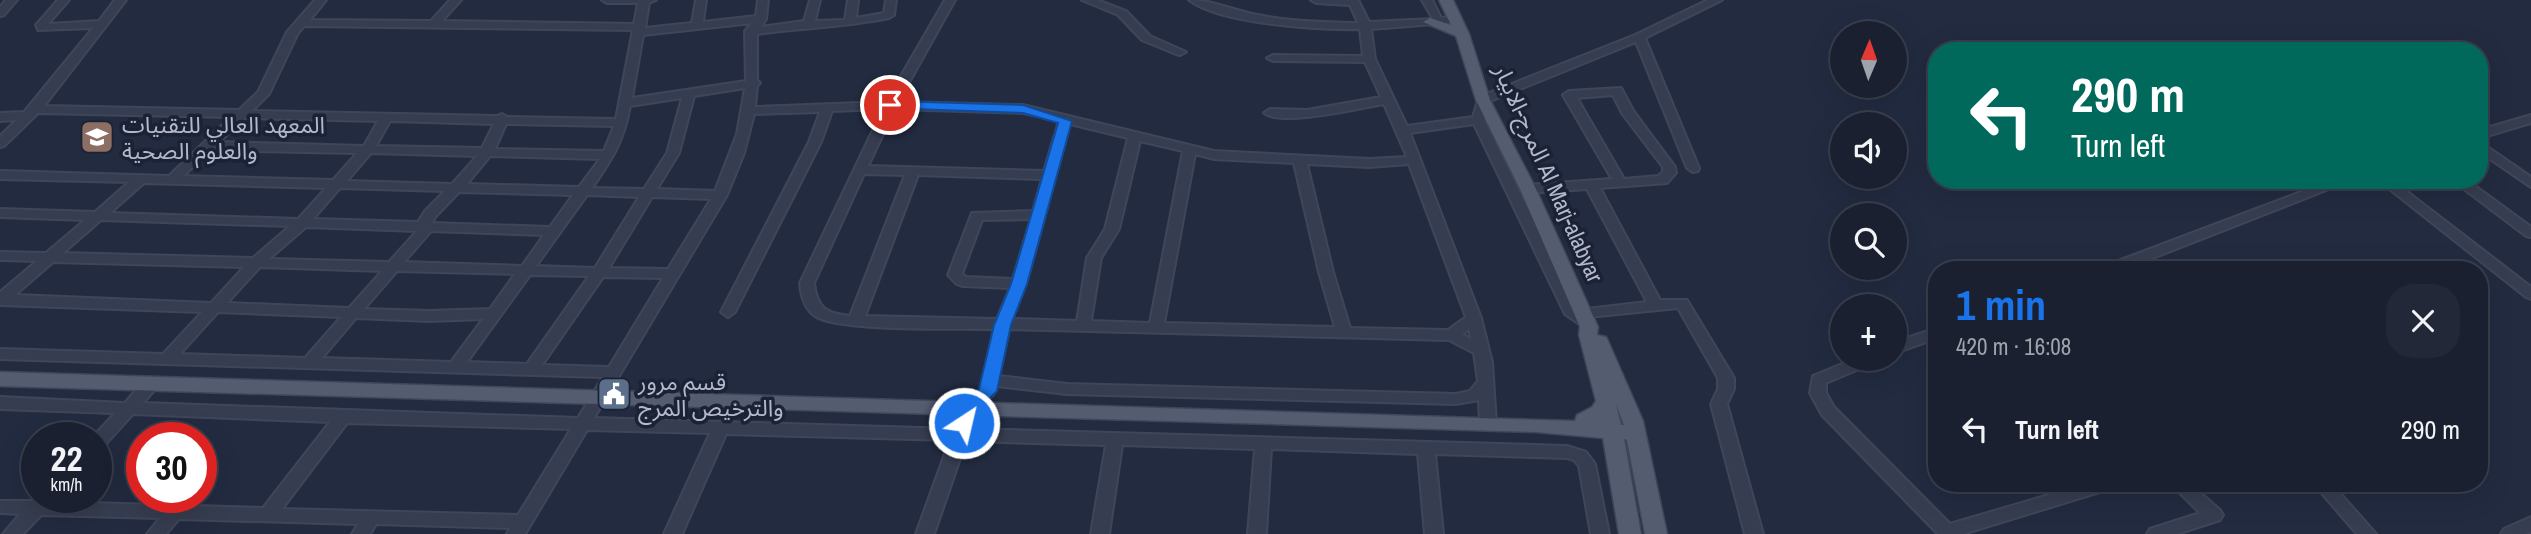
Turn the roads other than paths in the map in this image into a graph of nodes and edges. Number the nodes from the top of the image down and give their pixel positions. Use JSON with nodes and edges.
{"nodes":[{"id":1,"x":12,"y":0,"type":"edge"},
{"id":2,"x":64,"y":0,"type":"edge"},
{"id":3,"x":121,"y":0,"type":"edge"},
{"id":4,"x":321,"y":0,"type":"edge"},
{"id":5,"x":456,"y":0,"type":"edge"},
{"id":6,"x":607,"y":0,"type":"edge"},
{"id":7,"x":644,"y":0,"type":"edge"},
{"id":8,"x":653,"y":0,"type":"edge"},
{"id":9,"x":701,"y":0,"type":"edge"},
{"id":10,"x":763,"y":0,"type":"edge"},
{"id":11,"x":815,"y":0,"type":"edge"},
{"id":12,"x":853,"y":0,"type":"edge"},
{"id":13,"x":891,"y":0,"type":"edge"},
{"id":14,"x":950,"y":0,"type":"edge"},
{"id":15,"x":1087,"y":0,"type":"edge"},
{"id":16,"x":1194,"y":0,"type":"edge"},
{"id":17,"x":1316,"y":0,"type":"edge"},
{"id":18,"x":1427,"y":0,"type":"edge"},
{"id":19,"x":1717,"y":0,"type":"edge"},
{"id":20,"x":1353,"y":1,"type":"edge"},
{"id":21,"x":1447,"y":2,"type":"edge"},
{"id":22,"x":0,"y":13,"type":"edge"},
{"id":23,"x":761,"y":19,"type":"junction"},
{"id":24,"x":850,"y":20,"type":"junction"},
{"id":25,"x":1429,"y":20,"type":"junction"},
{"id":26,"x":300,"y":23,"type":"junction"},
{"id":27,"x":102,"y":24,"type":"junction"},
{"id":28,"x":434,"y":24,"type":"junction"},
{"id":29,"x":809,"y":24,"type":"junction"},
{"id":30,"x":1365,"y":26,"type":"junction"},
{"id":31,"x":696,"y":27,"type":"junction"},
{"id":32,"x":1459,"y":27,"type":"junction"},
{"id":33,"x":639,"y":30,"type":"junction"},
{"id":34,"x":751,"y":31,"type":"junction"},
{"id":35,"x":1639,"y":37,"type":"junction"},
{"id":36,"x":1180,"y":52,"type":"dead end"},
{"id":37,"x":1273,"y":58,"type":"dead end"},
{"id":38,"x":1369,"y":59,"type":"junction"},
{"id":39,"x":754,"y":83,"type":"junction"},
{"id":40,"x":688,"y":94,"type":"junction"},
{"id":41,"x":1390,"y":99,"type":"junction"},
{"id":42,"x":1483,"y":100,"type":"junction"},
{"id":43,"x":625,"y":103,"type":"junction"},
{"id":44,"x":890,"y":105,"type":"junction"},
{"id":45,"x":828,"y":106,"type":"junction"},
{"id":46,"x":749,"y":111,"type":"junction"},
{"id":47,"x":30,"y":112,"type":"junction"},
{"id":48,"x":242,"y":113,"type":"junction"},
{"id":49,"x":1270,"y":113,"type":"dead end"},
{"id":50,"x":387,"y":116,"type":"junction"},
{"id":51,"x":0,"y":117,"type":"edge"},
{"id":52,"x":502,"y":118,"type":"junction"},
{"id":53,"x":1478,"y":120,"type":"junction"},
{"id":54,"x":1065,"y":121,"type":"junction"},
{"id":55,"x":621,"y":123,"type":"junction"},
{"id":56,"x":2527,"y":124,"type":"edge"},
{"id":57,"x":1403,"y":130,"type":"junction"},
{"id":58,"x":2488,"y":132,"type":"edge"},
{"id":59,"x":1134,"y":138,"type":"junction"},
{"id":60,"x":0,"y":143,"type":"edge"},
{"id":61,"x":209,"y":146,"type":"junction"},
{"id":62,"x":368,"y":149,"type":"junction"},
{"id":63,"x":1189,"y":151,"type":"junction"},
{"id":64,"x":488,"y":152,"type":"junction"},
{"id":65,"x":2488,"y":152,"type":"edge"},
{"id":66,"x":609,"y":155,"type":"junction"},
{"id":67,"x":1300,"y":160,"type":"junction"},
{"id":68,"x":1412,"y":160,"type":"junction"},
{"id":69,"x":1693,"y":168,"type":"dead end"},
{"id":70,"x":859,"y":170,"type":"junction"},
{"id":71,"x":913,"y":172,"type":"junction"},
{"id":72,"x":0,"y":175,"type":"edge"},
{"id":73,"x":1048,"y":175,"type":"junction"},
{"id":74,"x":140,"y":180,"type":"junction"},
{"id":75,"x":171,"y":181,"type":"junction"},
{"id":76,"x":1620,"y":182,"type":"junction"},
{"id":77,"x":2531,"y":183,"type":"edge"},
{"id":78,"x":1591,"y":184,"type":"junction"},
{"id":79,"x":333,"y":187,"type":"junction"},
{"id":80,"x":458,"y":188,"type":"junction"},
{"id":81,"x":1528,"y":189,"type":"junction"},
{"id":82,"x":2323,"y":189,"type":"edge"},
{"id":83,"x":2396,"y":189,"type":"edge"},
{"id":84,"x":2470,"y":189,"type":"edge"},
{"id":85,"x":586,"y":191,"type":"junction"},
{"id":86,"x":648,"y":193,"type":"junction"},
{"id":87,"x":720,"y":195,"type":"junction"},
{"id":88,"x":0,"y":213,"type":"edge"},
{"id":89,"x":1037,"y":215,"type":"junction"},
{"id":90,"x":100,"y":216,"type":"junction"},
{"id":91,"x":300,"y":225,"type":"junction"},
{"id":92,"x":426,"y":229,"type":"junction"},
{"id":93,"x":555,"y":231,"type":"junction"},
{"id":94,"x":2531,"y":233,"type":"edge"},
{"id":95,"x":0,"y":256,"type":"edge"},
{"id":96,"x":49,"y":257,"type":"junction"},
{"id":97,"x":2135,"y":261,"type":"edge"},
{"id":98,"x":256,"y":263,"type":"junction"},
{"id":99,"x":389,"y":268,"type":"junction"},
{"id":100,"x":526,"y":270,"type":"junction"},
{"id":101,"x":600,"y":271,"type":"junction"},
{"id":102,"x":670,"y":274,"type":"junction"},
{"id":103,"x":1019,"y":284,"type":"junction"},
{"id":104,"x":2531,"y":294,"type":"edge"},
{"id":105,"x":0,"y":299,"type":"edge"},
{"id":106,"x":1656,"y":306,"type":"junction"},
{"id":107,"x":215,"y":308,"type":"junction"},
{"id":108,"x":353,"y":312,"type":"junction"},
{"id":109,"x":728,"y":312,"type":"dead end"},
{"id":110,"x":493,"y":314,"type":"junction"},
{"id":111,"x":1474,"y":318,"type":"junction"},
{"id":112,"x":856,"y":320,"type":"junction"},
{"id":113,"x":1586,"y":322,"type":"junction"},
{"id":114,"x":1002,"y":325,"type":"junction"},
{"id":115,"x":1083,"y":327,"type":"junction"},
{"id":116,"x":1156,"y":328,"type":"junction"},
{"id":117,"x":1344,"y":332,"type":"junction"},
{"id":118,"x":1451,"y":335,"type":"junction"},
{"id":119,"x":1928,"y":336,"type":"edge"},
{"id":120,"x":1907,"y":344,"type":"edge"},
{"id":121,"x":1481,"y":350,"type":"junction"},
{"id":122,"x":0,"y":354,"type":"edge"},
{"id":123,"x":167,"y":359,"type":"junction"},
{"id":124,"x":309,"y":363,"type":"junction"},
{"id":125,"x":457,"y":365,"type":"junction"},
{"id":126,"x":532,"y":368,"type":"junction"},
{"id":127,"x":1839,"y":371,"type":"edge"},
{"id":128,"x":613,"y":372,"type":"junction"},
{"id":129,"x":0,"y":379,"type":"edge"},
{"id":130,"x":991,"y":380,"type":"junction"},
{"id":131,"x":1485,"y":382,"type":"junction"},
{"id":132,"x":152,"y":384,"type":"junction"},
{"id":133,"x":597,"y":399,"type":"junction"},
{"id":134,"x":1606,"y":400,"type":"junction"},
{"id":135,"x":0,"y":403,"type":"edge"},
{"id":136,"x":970,"y":407,"type":"junction"},
{"id":137,"x":128,"y":410,"type":"junction"},
{"id":138,"x":344,"y":417,"type":"junction"},
{"id":139,"x":582,"y":424,"type":"junction"},
{"id":140,"x":1488,"y":424,"type":"junction"},
{"id":141,"x":1581,"y":425,"type":"junction"},
{"id":142,"x":1612,"y":426,"type":"junction"},
{"id":143,"x":112,"y":427,"type":"edge"},
{"id":144,"x":1634,"y":427,"type":"junction"},
{"id":145,"x":720,"y":428,"type":"junction"},
{"id":146,"x":959,"y":434,"type":"junction"},
{"id":147,"x":1115,"y":440,"type":"junction"},
{"id":148,"x":1263,"y":444,"type":"junction"},
{"id":149,"x":1426,"y":448,"type":"junction"},
{"id":150,"x":1617,"y":453,"type":"junction"},
{"id":151,"x":2081,"y":492,"type":"edge"},
{"id":152,"x":2188,"y":492,"type":"edge"},
{"id":153,"x":2328,"y":492,"type":"edge"},
{"id":154,"x":21,"y":505,"type":"edge"},
{"id":155,"x":0,"y":507,"type":"edge"},
{"id":156,"x":32,"y":513,"type":"edge"},
{"id":157,"x":174,"y":513,"type":"edge"},
{"id":158,"x":217,"y":513,"type":"edge"},
{"id":159,"x":268,"y":514,"type":"junction"},
{"id":160,"x":372,"y":516,"type":"junction"},
{"id":161,"x":2531,"y":524,"type":"edge"},
{"id":162,"x":520,"y":528,"type":"edge"},
{"id":163,"x":1948,"y":533,"type":"edge"},
{"id":164,"x":12,"y":534,"type":"edge"},
{"id":165,"x":156,"y":534,"type":"edge"},
{"id":166,"x":361,"y":534,"type":"edge"},
{"id":167,"x":673,"y":534,"type":"edge"},
{"id":168,"x":925,"y":534,"type":"edge"},
{"id":169,"x":1100,"y":534,"type":"edge"},
{"id":170,"x":1257,"y":534,"type":"edge"},
{"id":171,"x":1434,"y":534,"type":"edge"},
{"id":172,"x":1600,"y":534,"type":"edge"},
{"id":173,"x":1630,"y":534,"type":"edge"},
{"id":174,"x":1656,"y":534,"type":"edge"},
{"id":175,"x":1754,"y":534,"type":"edge"},
{"id":176,"x":2155,"y":534,"type":"edge"},
{"id":177,"x":2367,"y":534,"type":"edge"},
{"id":178,"x":2510,"y":534,"type":"edge"}],
"edges":[{"from":1,"to":22,"type":"street"},
{"from":2,"to":27,"type":"street"},
{"from":3,"to":27,"type":"street"},
{"from":4,"to":26,"type":"street"},
{"from":5,"to":28,"type":"street"},
{"from":6,"to":7,"type":"street"},
{"from":7,"to":8,"type":"street"},
{"from":7,"to":33,"type":"street"},
{"from":9,"to":31,"type":"street"},
{"from":10,"to":23,"type":"street"},
{"from":11,"to":29,"type":"street"},
{"from":12,"to":24,"type":"street"},
{"from":13,"to":24,"type":"street"},
{"from":14,"to":44,"type":"street"},
{"from":15,"to":36,"type":"street"},
{"from":16,"to":30,"type":"street"},
{"from":17,"to":20,"type":"street"},
{"from":18,"to":25,"type":"street"},
{"from":19,"to":35,"type":"street"},
{"from":20,"to":30,"type":"street"},
{"from":21,"to":25,"type":"main road"},
{"from":21,"to":32,"type":"main road","name":"المرج-الابيار Al Marj-alabyar"},
{"from":23,"to":31,"type":"street"},
{"from":23,"to":34,"type":"street"},
{"from":24,"to":29,"type":"street"},
{"from":25,"to":30,"type":"street"},
{"from":25,"to":32,"type":"main road"},
{"from":26,"to":28,"type":"street"},
{"from":26,"to":48,"type":"street"},
{"from":27,"to":47,"type":"street"},
{"from":28,"to":33,"type":"street"},
{"from":29,"to":34,"type":"street"},
{"from":30,"to":38,"type":"street"},
{"from":31,"to":33,"type":"street"},
{"from":32,"to":42,"type":"main road","name":"المرج-الابيار Al Marj-alabyar"},
{"from":33,"to":43,"type":"street"},
{"from":34,"to":39,"type":"street"},
{"from":35,"to":42,"type":"street"},
{"from":35,"to":69,"type":"street"},
{"from":37,"to":38,"type":"street"},
{"from":38,"to":41,"type":"street"},
{"from":39,"to":40,"type":"street"},
{"from":39,"to":46,"type":"street"},
{"from":40,"to":43,"type":"street"},
{"from":40,"to":86,"type":"street"},
{"from":41,"to":49,"type":"street"},
{"from":41,"to":57,"type":"street"},
{"from":42,"to":53,"type":"street"},
{"from":42,"to":81,"type":"main road","name":"المرج-الابيار Al Marj-alabyar"},
{"from":43,"to":55,"type":"street"},
{"from":44,"to":45,"type":"street"},
{"from":44,"to":54,"type":"street"},
{"from":44,"to":70,"type":"street"},
{"from":45,"to":46,"type":"street"},
{"from":45,"to":109,"type":"street"},
{"from":46,"to":87,"type":"street"},
{"from":47,"to":48,"type":"street"},
{"from":47,"to":51,"type":"street"},
{"from":47,"to":60,"type":"street"},
{"from":48,"to":50,"type":"street"},
{"from":48,"to":61,"type":"street"},
{"from":50,"to":52,"type":"street"},
{"from":50,"to":62,"type":"street"},
{"from":52,"to":55,"type":"street"},
{"from":52,"to":64,"type":"street"},
{"from":53,"to":57,"type":"street"},
{"from":53,"to":113,"type":"street"},
{"from":54,"to":59,"type":"street"},
{"from":54,"to":73,"type":"street"},
{"from":55,"to":66,"type":"street"},
{"from":56,"to":58,"type":"street"},
{"from":57,"to":68,"type":"street"},
{"from":59,"to":63,"type":"street"},
{"from":59,"to":115,"type":"street"},
{"from":61,"to":62,"type":"street"},
{"from":61,"to":75,"type":"street"},
{"from":62,"to":64,"type":"street"},
{"from":62,"to":79,"type":"street"},
{"from":63,"to":67,"type":"street"},
{"from":63,"to":116,"type":"street"},
{"from":64,"to":66,"type":"street"},
{"from":64,"to":80,"type":"street"},
{"from":65,"to":77,"type":"street"},
{"from":66,"to":85,"type":"street"},
{"from":67,"to":68,"type":"street"},
{"from":67,"to":117,"type":"street"},
{"from":68,"to":111,"type":"street"},
{"from":70,"to":71,"type":"street"},
{"from":70,"to":112,"type":"street"},
{"from":71,"to":73,"type":"street"},
{"from":71,"to":112,"type":"street"},
{"from":72,"to":74,"type":"street"},
{"from":73,"to":89,"type":"street"},
{"from":74,"to":75,"type":"street"},
{"from":74,"to":90,"type":"street"},
{"from":75,"to":79,"type":"street"},
{"from":76,"to":76,"type":"street"},
{"from":76,"to":78,"type":"street"},
{"from":78,"to":81,"type":"street"},
{"from":78,"to":106,"type":"street"},
{"from":79,"to":80,"type":"street"},
{"from":79,"to":91,"type":"street"},
{"from":80,"to":85,"type":"street"},
{"from":80,"to":92,"type":"street"},
{"from":81,"to":113,"type":"main road","name":"المرج-الابيار Al Marj-alabyar"},
{"from":82,"to":97,"type":"street"},
{"from":83,"to":104,"type":"street"},
{"from":84,"to":94,"type":"street"},
{"from":85,"to":86,"type":"street"},
{"from":85,"to":93,"type":"street"},
{"from":86,"to":87,"type":"street"},
{"from":86,"to":101,"type":"street"},
{"from":87,"to":102,"type":"street"},
{"from":88,"to":90,"type":"street"},
{"from":89,"to":103,"type":"street"},
{"from":89,"to":103,"type":"street"},
{"from":90,"to":91,"type":"street"},
{"from":90,"to":96,"type":"street"},
{"from":91,"to":92,"type":"street"},
{"from":91,"to":98,"type":"street"},
{"from":92,"to":93,"type":"street"},
{"from":92,"to":99,"type":"street"},
{"from":93,"to":100,"type":"street"},
{"from":95,"to":96,"type":"street"},
{"from":96,"to":98,"type":"street"},
{"from":96,"to":105,"type":"street"},
{"from":98,"to":99,"type":"street"},
{"from":98,"to":107,"type":"street"},
{"from":99,"to":100,"type":"street"},
{"from":99,"to":108,"type":"street"},
{"from":100,"to":101,"type":"street"},
{"from":100,"to":110,"type":"street"},
{"from":101,"to":102,"type":"street"},
{"from":101,"to":126,"type":"street"},
{"from":102,"to":128,"type":"street"},
{"from":103,"to":114,"type":"street"},
{"from":105,"to":107,"type":"street"},
{"from":106,"to":113,"type":"street"},
{"from":106,"to":175,"type":"street"},
{"from":107,"to":108,"type":"street"},
{"from":107,"to":123,"type":"street"},
{"from":108,"to":110,"type":"street"},
{"from":108,"to":124,"type":"street"},
{"from":110,"to":125,"type":"street"},
{"from":111,"to":118,"type":"street"},
{"from":111,"to":121,"type":"street"},
{"from":112,"to":114,"type":"street"},
{"from":113,"to":134,"type":"main road","name":"المرج-الابيار Al Marj-alabyar"},
{"from":113,"to":144,"type":"main road","name":"المرج-الابيار Al Marj-alabyar"},
{"from":114,"to":115,"type":"street"},
{"from":114,"to":130,"type":"street"},
{"from":115,"to":116,"type":"street"},
{"from":116,"to":117,"type":"street"},
{"from":117,"to":118,"type":"street"},
{"from":118,"to":121,"type":"street"},
{"from":119,"to":120,"type":"street"},
{"from":121,"to":131,"type":"street"},
{"from":122,"to":123,"type":"street"},
{"from":123,"to":124,"type":"street"},
{"from":124,"to":125,"type":"street"},
{"from":125,"to":126,"type":"street"},
{"from":126,"to":128,"type":"street"},
{"from":127,"to":163,"type":"street"},
{"from":128,"to":133,"type":"street"},
{"from":129,"to":132,"type":"main road"},
{"from":130,"to":131,"type":"street"},
{"from":130,"to":136,"type":"street"},
{"from":131,"to":140,"type":"street"},
{"from":132,"to":133,"type":"main road"},
{"from":132,"to":137,"type":"street"},
{"from":133,"to":136,"type":"main road"},
{"from":133,"to":139,"type":"street"},
{"from":134,"to":141,"type":"main road"},
{"from":134,"to":142,"type":"main road","name":"المرج-الابيار Al Marj-alabyar"},
{"from":135,"to":137,"type":"street"},
{"from":136,"to":140,"type":"main road"},
{"from":136,"to":146,"type":"street"},
{"from":137,"to":138,"type":"street"},
{"from":137,"to":143,"type":"street"},
{"from":138,"to":139,"type":"street"},
{"from":138,"to":159,"type":"street"},
{"from":139,"to":145,"type":"street"},
{"from":139,"to":162,"type":"street"},
{"from":140,"to":141,"type":"main road"},
{"from":141,"to":142,"type":"main road"},
{"from":141,"to":150,"type":"main road"},
{"from":142,"to":144,"type":"main road"},
{"from":142,"to":150,"type":"main road","name":"المرج-الابيار Al Marj-alabyar"},
{"from":144,"to":174,"type":"main road","name":"المرج-الابيار Al Marj-alabyar"},
{"from":145,"to":146,"type":"street"},
{"from":145,"to":167,"type":"street"},
{"from":146,"to":147,"type":"street"},
{"from":146,"to":168,"type":"street"},
{"from":147,"to":148,"type":"street"},
{"from":147,"to":169,"type":"street"},
{"from":148,"to":149,"type":"street"},
{"from":148,"to":170,"type":"street"},
{"from":149,"to":171,"type":"street"},
{"from":149,"to":172,"type":"street"},
{"from":150,"to":173,"type":"main road","name":"المرج-الابيار Al Marj-alabyar"},
{"from":151,"to":163,"type":"street"},
{"from":152,"to":176,"type":"street"},
{"from":153,"to":177,"type":"street"},
{"from":154,"to":155,"type":"street"},
{"from":156,"to":164,"type":"street"},
{"from":157,"to":165,"type":"street"},
{"from":158,"to":159,"type":"street"},
{"from":159,"to":160,"type":"street"},
{"from":160,"to":162,"type":"street"},
{"from":160,"to":166,"type":"street"},
{"from":161,"to":178,"type":"street"}]}
